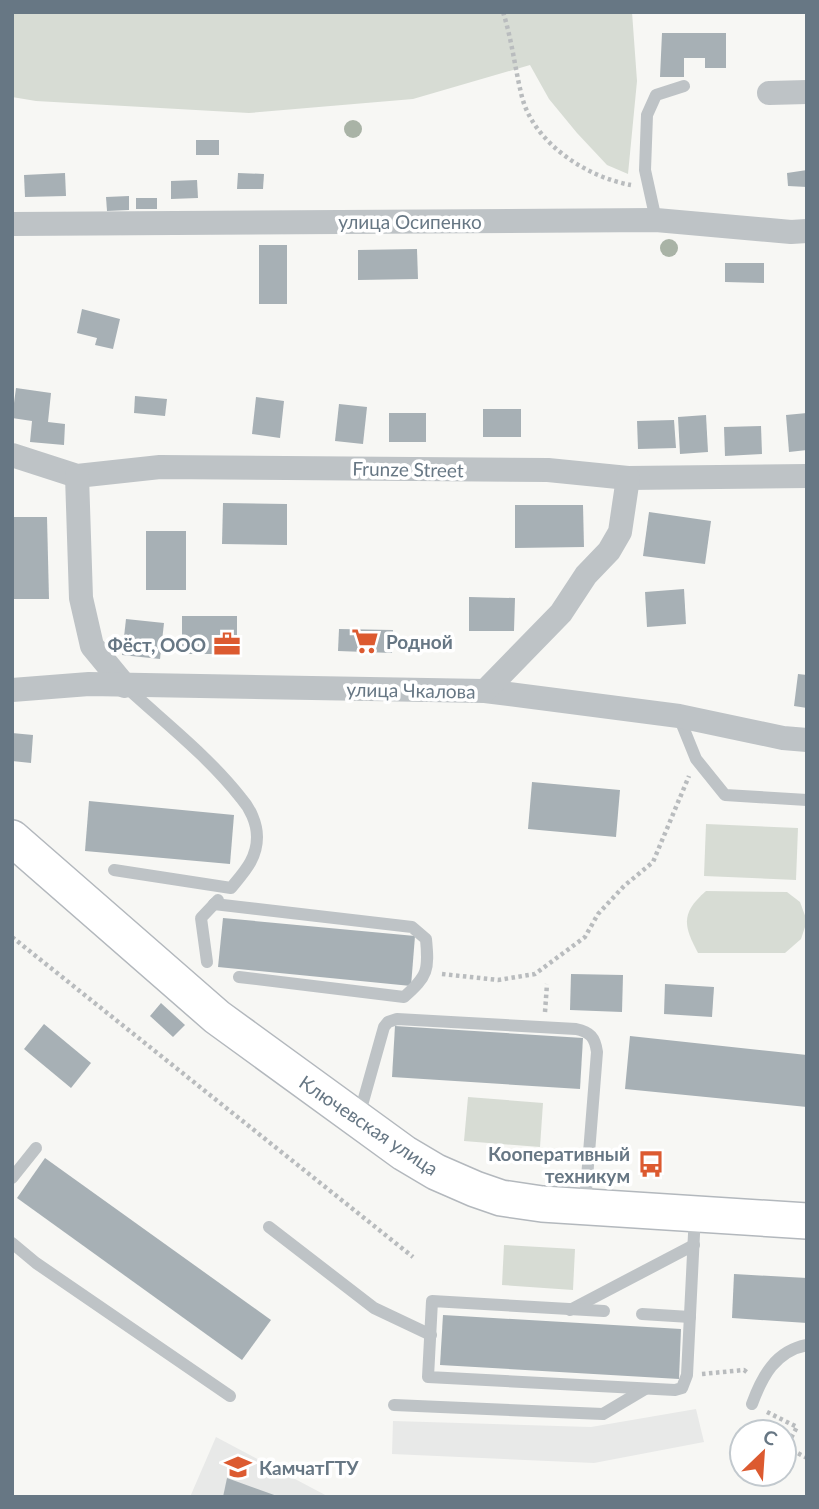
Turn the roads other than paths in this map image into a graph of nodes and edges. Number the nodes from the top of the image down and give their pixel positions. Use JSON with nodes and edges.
{"nodes":[{"id":1,"x":684,"y":86,"type":"dead end"},
{"id":2,"x":807,"y":92,"type":"edge"},
{"id":3,"x":769,"y":93,"type":"dead end"},
{"id":4,"x":656,"y":220,"type":"junction"},
{"id":5,"x":12,"y":224,"type":"edge"},
{"id":6,"x":807,"y":231,"type":"edge"},
{"id":7,"x":12,"y":456,"type":"edge"},
{"id":8,"x":78,"y":476,"type":"junction"},
{"id":9,"x":807,"y":476,"type":"edge"},
{"id":10,"x":628,"y":478,"type":"junction"},
{"id":11,"x":125,"y":686,"type":"junction"},
{"id":12,"x":12,"y":690,"type":"edge"},
{"id":13,"x":485,"y":691,"type":"junction"},
{"id":14,"x":679,"y":716,"type":"junction"},
{"id":15,"x":807,"y":740,"type":"edge"},
{"id":16,"x":807,"y":800,"type":"edge"},
{"id":17,"x":12,"y":838,"type":"edge"},
{"id":18,"x":114,"y":870,"type":"dead end"},
{"id":19,"x":231,"y":888,"type":"junction"},
{"id":20,"x":214,"y":904,"type":"junction"},
{"id":21,"x":207,"y":962,"type":"dead end"},
{"id":22,"x":239,"y":977,"type":"dead end"},
{"id":23,"x":358,"y":1121,"type":"junction"},
{"id":24,"x":37,"y":1148,"type":"dead end"},
{"id":25,"x":12,"y":1178,"type":"edge"},
{"id":26,"x":585,"y":1207,"type":"junction"},
{"id":27,"x":807,"y":1221,"type":"edge"},
{"id":28,"x":269,"y":1227,"type":"dead end"},
{"id":29,"x":694,"y":1230,"type":"junction"},
{"id":30,"x":12,"y":1243,"type":"edge"},
{"id":31,"x":570,"y":1310,"type":"junction"},
{"id":32,"x":604,"y":1311,"type":"dead end"},
{"id":33,"x":642,"y":1314,"type":"dead end"},
{"id":34,"x":690,"y":1317,"type":"junction"},
{"id":35,"x":431,"y":1335,"type":"junction"},
{"id":36,"x":807,"y":1345,"type":"edge"},
{"id":37,"x":645,"y":1389,"type":"junction"},
{"id":38,"x":230,"y":1396,"type":"dead end"},
{"id":39,"x":752,"y":1404,"type":"dead end"},
{"id":40,"x":394,"y":1405,"type":"dead end"}],
"edges":[{"from":1,"to":4,"type":"lane"},
{"from":2,"to":3,"type":"street"},
{"from":4,"to":5,"type":"street","name":"улица Осипенко"},
{"from":4,"to":6,"type":"street","name":"улица Осипенко"},
{"from":7,"to":8,"type":"street","name":"Frunze Street"},
{"from":8,"to":10,"type":"street","name":"Frunze Street"},
{"from":8,"to":11,"type":"street"},
{"from":9,"to":10,"type":"street","name":"Frunze Street"},
{"from":10,"to":13,"type":"street"},
{"from":11,"to":12,"type":"street","name":"улица Чкалова"},
{"from":11,"to":13,"type":"street","name":"улица Чкалова"},
{"from":11,"to":19,"type":"lane"},
{"from":13,"to":14,"type":"street","name":"улица Чкалова"},
{"from":14,"to":15,"type":"street","name":"улица Чкалова"},
{"from":14,"to":16,"type":"lane"},
{"from":17,"to":23,"type":"main road","name":"Ключевская улица"},
{"from":18,"to":19,"type":"lane"},
{"from":19,"to":20,"type":"lane"},
{"from":20,"to":21,"type":"lane"},
{"from":20,"to":22,"type":"lane"},
{"from":23,"to":26,"type":"main road","name":"Ключевская улица"},
{"from":23,"to":26,"type":"lane"},
{"from":24,"to":25,"type":"lane"},
{"from":26,"to":29,"type":"main road","name":"Ключевская улица"},
{"from":27,"to":29,"type":"main road","name":"Ключевская улица"},
{"from":28,"to":35,"type":"lane"},
{"from":29,"to":31,"type":"lane"},
{"from":29,"to":34,"type":"lane"},
{"from":30,"to":38,"type":"lane"},
{"from":31,"to":32,"type":"lane"},
{"from":31,"to":35,"type":"lane"},
{"from":33,"to":34,"type":"lane"},
{"from":34,"to":37,"type":"lane"},
{"from":35,"to":37,"type":"lane"},
{"from":36,"to":39,"type":"lane"},
{"from":37,"to":40,"type":"lane"}]}
